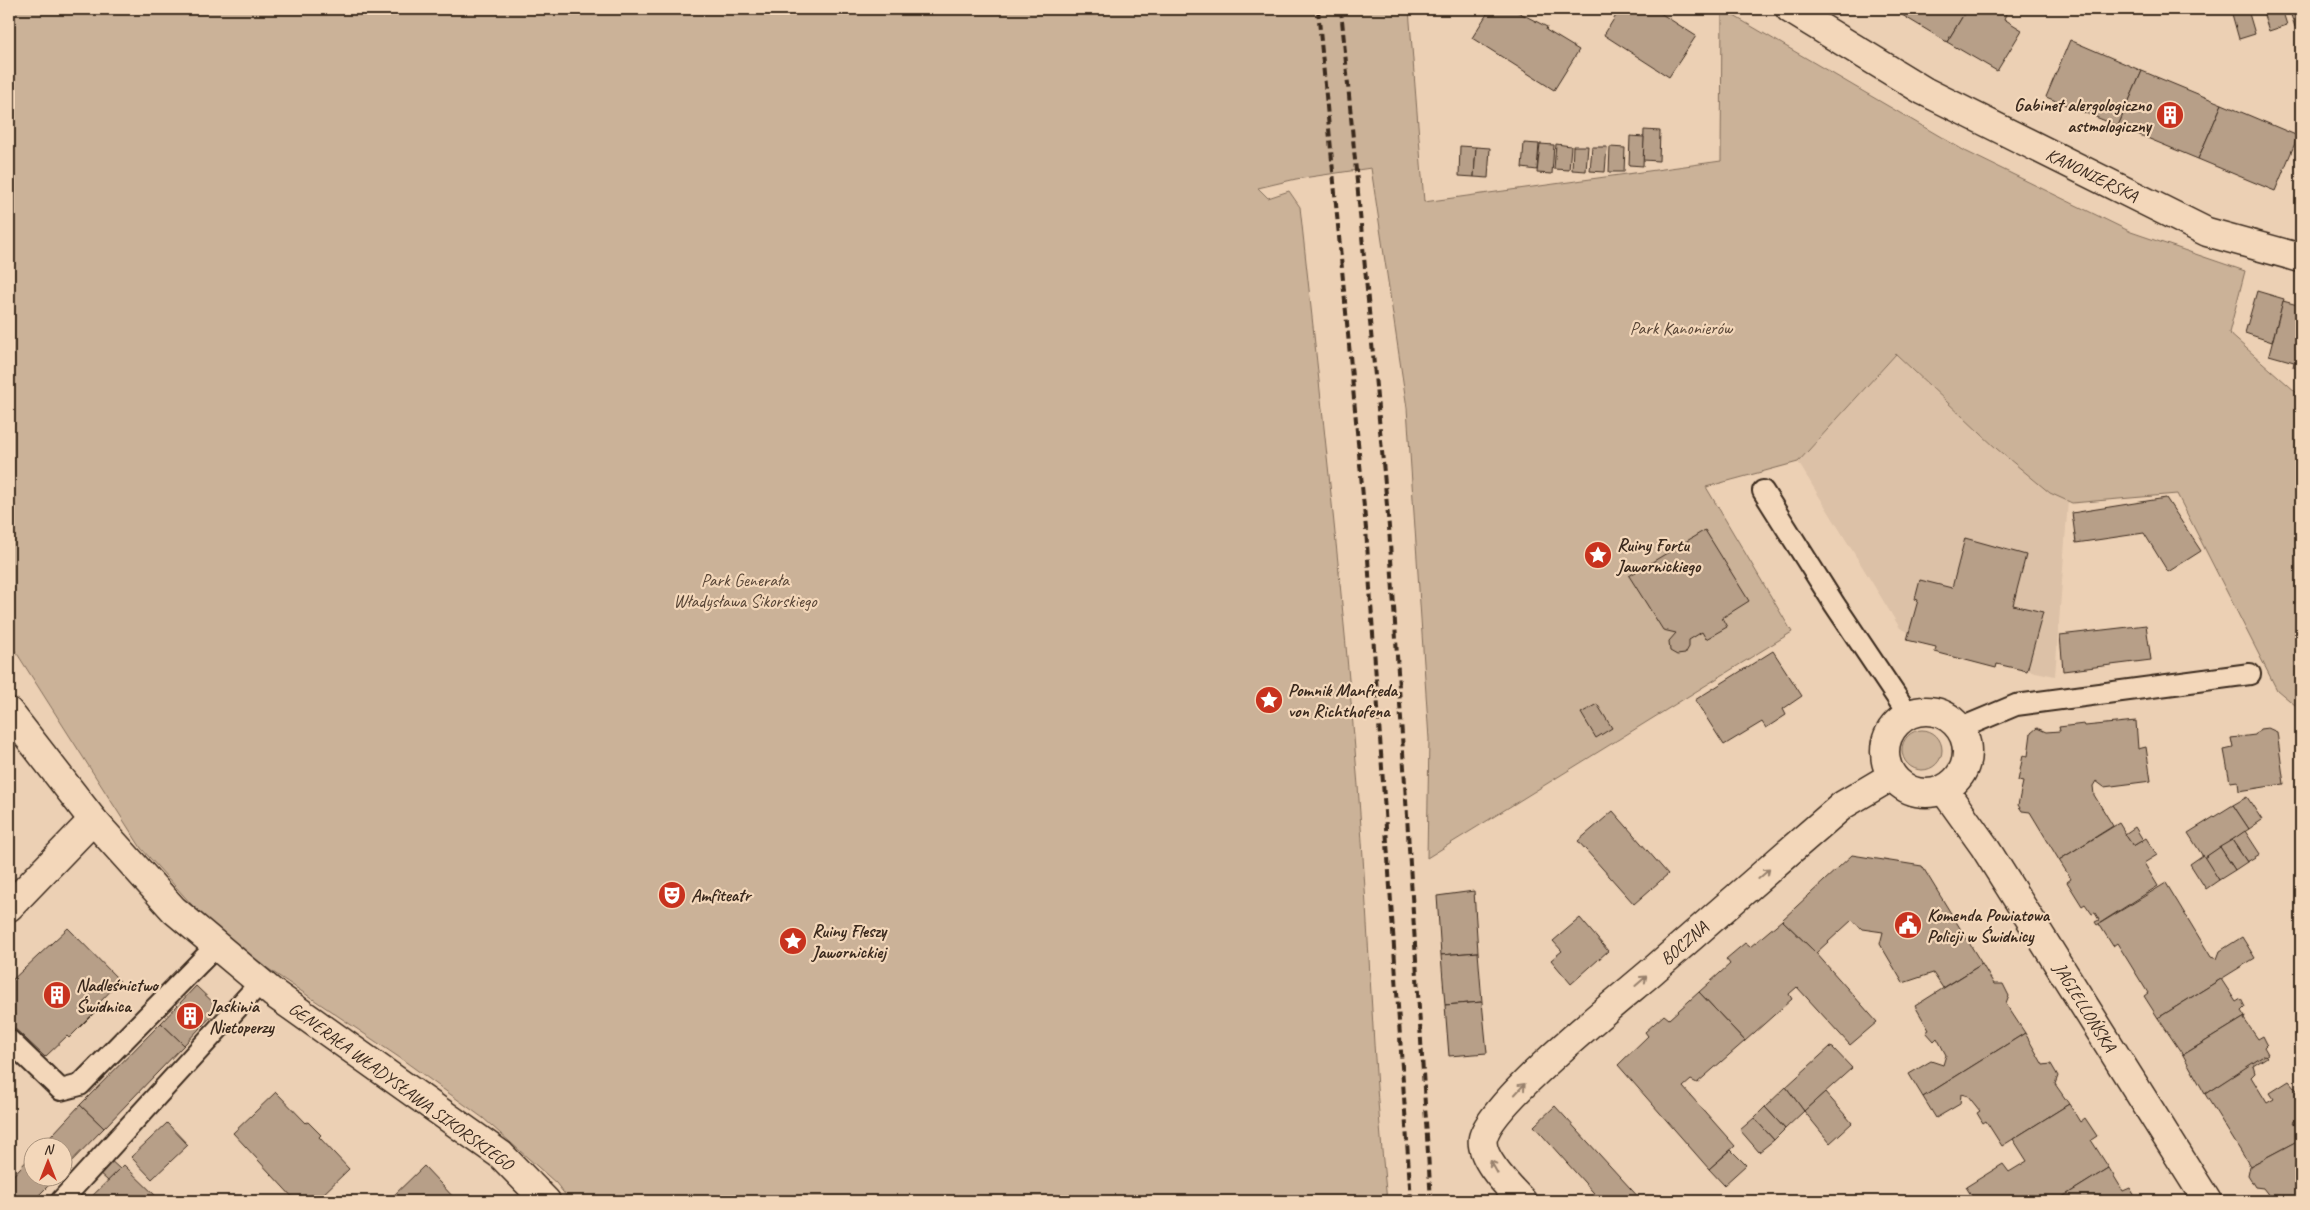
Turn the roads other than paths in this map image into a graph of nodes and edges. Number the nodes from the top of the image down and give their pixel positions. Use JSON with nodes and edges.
{"nodes":[{"id":1,"x":1790,"y":9,"type":"edge"},
{"id":2,"x":2301,"y":258,"type":"edge"},
{"id":3,"x":1763,"y":491,"type":"dead end"},
{"id":4,"x":2250,"y":674,"type":"dead end"},
{"id":5,"x":9,"y":712,"type":"edge"},
{"id":6,"x":1908,"y":714,"type":"junction"},
{"id":7,"x":1960,"y":728,"type":"junction"},
{"id":8,"x":1892,"y":776,"type":"junction"},
{"id":9,"x":1944,"y":790,"type":"junction"},
{"id":10,"x":93,"y":820,"type":"junction"},
{"id":11,"x":9,"y":907,"type":"edge"},
{"id":12,"x":216,"y":945,"type":"junction"},
{"id":13,"x":261,"y":982,"type":"junction"},
{"id":14,"x":9,"y":1040,"type":"edge"},
{"id":15,"x":61,"y":1201,"type":"edge"},
{"id":16,"x":546,"y":1201,"type":"edge"},
{"id":17,"x":1522,"y":1201,"type":"edge"},
{"id":18,"x":2207,"y":1201,"type":"edge"}],
"edges":[{"from":1,"to":2,"type":"street","name":"KANONIERSKA"},
{"from":3,"to":6,"type":"lane"},
{"from":4,"to":7,"type":"lane"},
{"from":5,"to":10,"type":"street","name":"GENERAŁA WŁADYSŁAWA SIKORSKIEGO"},
{"from":6,"to":7,"type":"street"},
{"from":6,"to":8,"type":"street"},
{"from":7,"to":9,"type":"street"},
{"from":8,"to":9,"type":"street"},
{"from":17,"to":8,"type":"street","name":"BOCZNA","one_way":true},
{"from":9,"to":18,"type":"street","name":"JAGIELLOŃSKA"},
{"from":10,"to":11,"type":"street"},
{"from":10,"to":12,"type":"street","name":"GENERAŁA WŁADYSŁAWA SIKORSKIEGO"},
{"from":12,"to":13,"type":"street","name":"GENERAŁA WŁADYSŁAWA SIKORSKIEGO"},
{"from":12,"to":14,"type":"lane"},
{"from":13,"to":15,"type":"lane"},
{"from":13,"to":16,"type":"street","name":"GENERAŁA WŁADYSŁAWA SIKORSKIEGO"}]}
